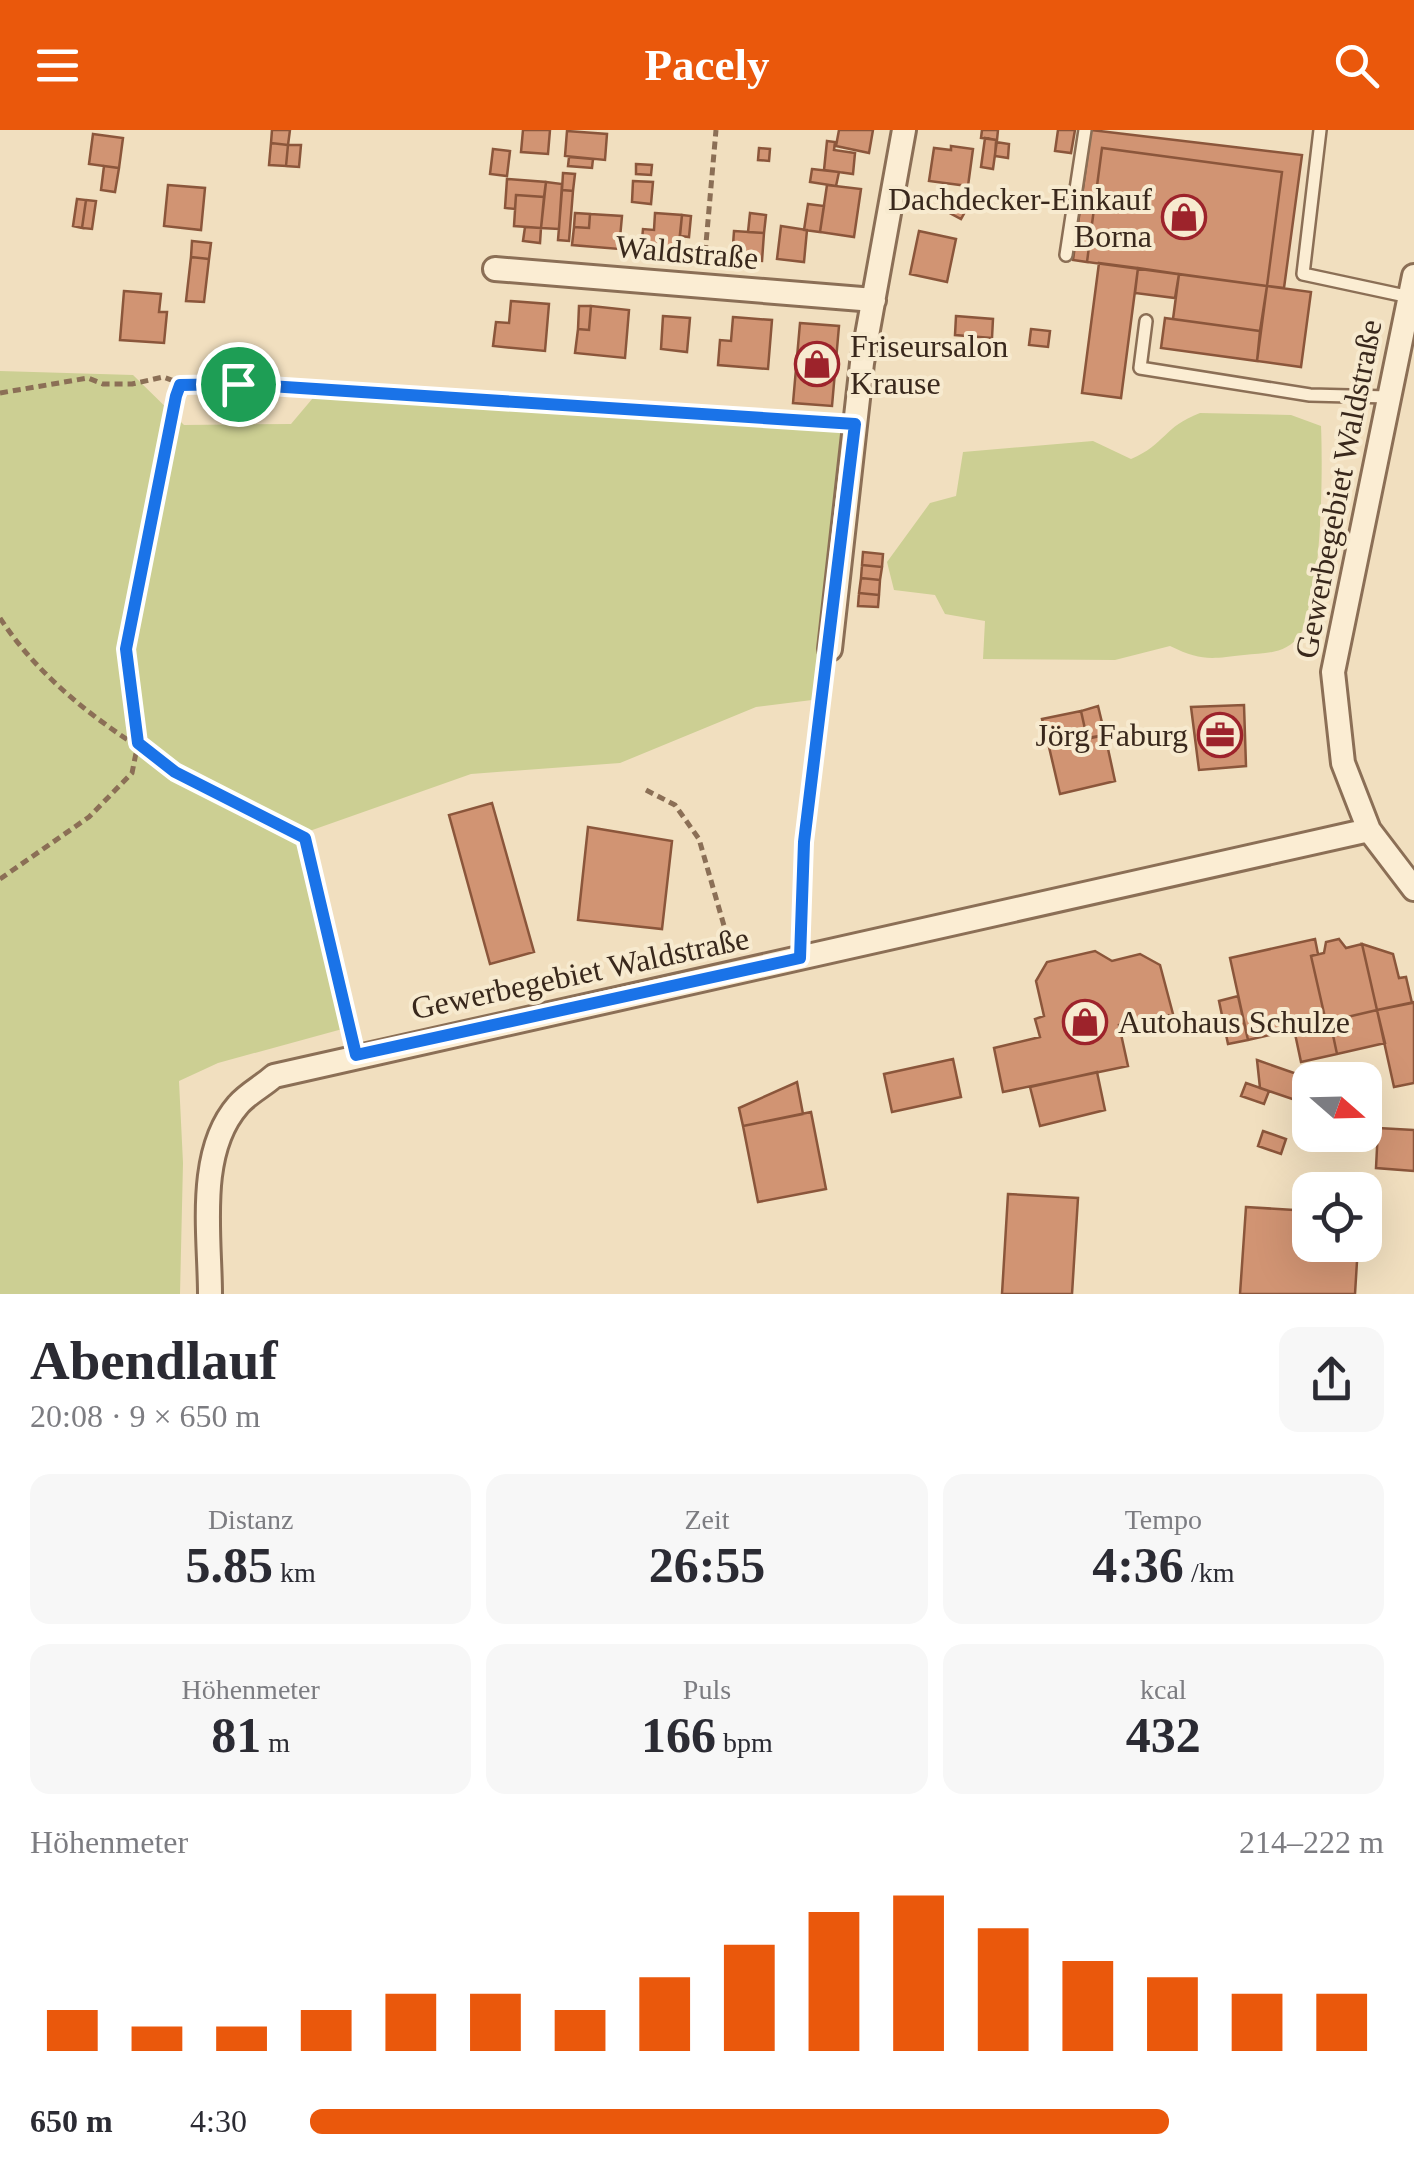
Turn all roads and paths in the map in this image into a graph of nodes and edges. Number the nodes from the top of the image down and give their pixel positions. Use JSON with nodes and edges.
{"nodes":[{"id":1,"x":716,"y":130,"type":"edge"},
{"id":2,"x":904,"y":130,"type":"edge"},
{"id":3,"x":1085,"y":130,"type":"edge"},
{"id":4,"x":1320,"y":130,"type":"edge"},
{"id":5,"x":1066,"y":255,"type":"dead end"},
{"id":6,"x":495,"y":270,"type":"dead end"},
{"id":7,"x":701,"y":286,"type":"junction"},
{"id":8,"x":1412,"y":286,"type":"edge"},
{"id":9,"x":874,"y":300,"type":"junction"},
{"id":10,"x":1146,"y":321,"type":"dead end"},
{"id":11,"x":180,"y":385,"type":"junction"},
{"id":12,"x":0,"y":393,"type":"edge"},
{"id":13,"x":1389,"y":397,"type":"junction"},
{"id":14,"x":855,"y":424,"type":"junction"},
{"id":15,"x":0,"y":618,"type":"edge"},
{"id":16,"x":830,"y":649,"type":"joint"},
{"id":17,"x":138,"y":743,"type":"junction"},
{"id":18,"x":646,"y":790,"type":"dead end"},
{"id":19,"x":1370,"y":830,"type":"junction"},
{"id":20,"x":0,"y":879,"type":"edge"},
{"id":21,"x":1414,"y":889,"type":"edge"},
{"id":22,"x":800,"y":958,"type":"junction"},
{"id":23,"x":738,"y":972,"type":"junction"},
{"id":24,"x":356,"y":1055,"type":"junction"},
{"id":25,"x":210,"y":1294,"type":"edge"}],
"edges":[{"from":1,"to":7,"type":"path"},
{"from":2,"to":9,"type":"street"},
{"from":3,"to":5,"type":"lane"},
{"from":4,"to":8,"type":"lane"},
{"from":6,"to":7,"type":"street","name":"Waldstraße"},
{"from":7,"to":9,"type":"street","name":"Waldstraße"},
{"from":8,"to":13,"type":"street","name":"Gewerbegebiet Waldstraße"},
{"from":9,"to":14,"type":"street"},
{"from":10,"to":13,"type":"lane"},
{"from":11,"to":12,"type":"path"},
{"from":11,"to":14,"type":"path"},
{"from":11,"to":17,"type":"path"},
{"from":13,"to":19,"type":"street","name":"Gewerbegebiet Waldstraße"},
{"from":14,"to":16,"type":"street"},
{"from":15,"to":17,"type":"path"},
{"from":16,"to":22,"type":"path"},
{"from":17,"to":20,"type":"path"},
{"from":17,"to":24,"type":"path"},
{"from":18,"to":23,"type":"path"},
{"from":19,"to":21,"type":"street","name":"Gewerbegebiet Waldstraße"},
{"from":19,"to":22,"type":"street","name":"Gewerbegebiet Waldstraße"},
{"from":22,"to":23,"type":"street","name":"Gewerbegebiet Waldstraße"},
{"from":23,"to":24,"type":"street","name":"Gewerbegebiet Waldstraße"},
{"from":24,"to":25,"type":"street","name":"Gewerbegebiet Waldstraße"}]}
